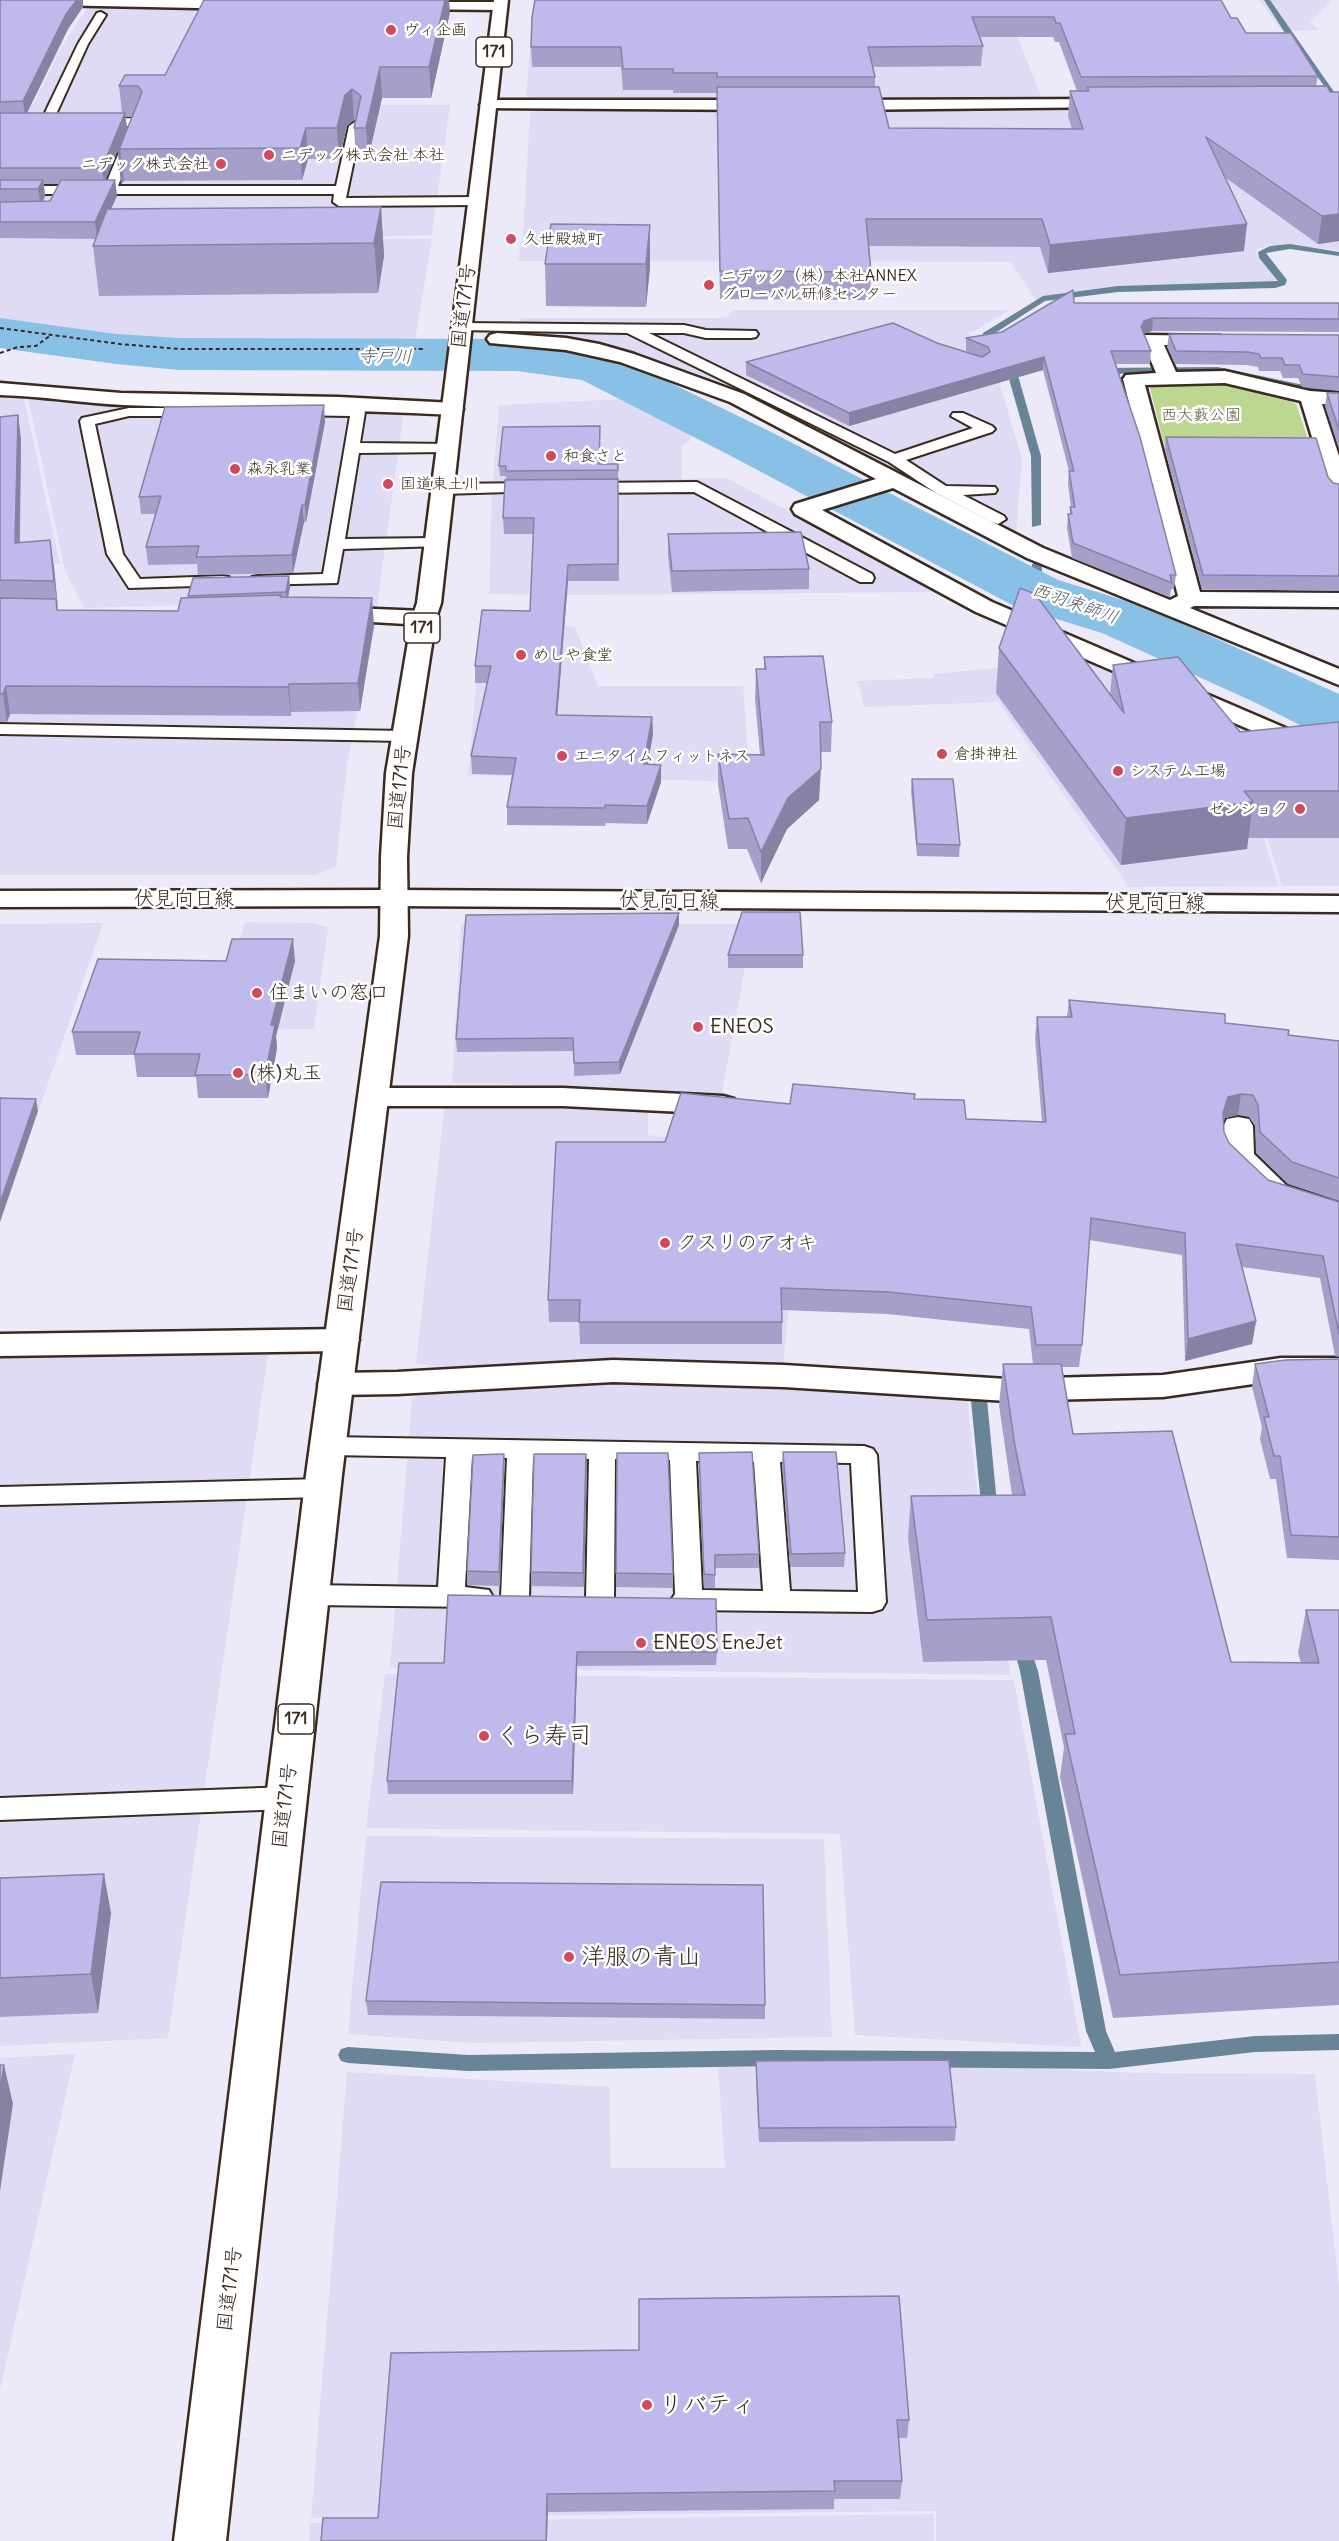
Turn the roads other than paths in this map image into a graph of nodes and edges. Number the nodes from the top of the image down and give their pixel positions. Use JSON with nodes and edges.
{"nodes":[{"id":1,"x":0,"y":0,"type":"edge"},
{"id":2,"x":500,"y":3,"type":"edge"},
{"id":3,"x":257,"y":5,"type":"edge"},
{"id":4,"x":386,"y":6,"type":"edge"},
{"id":5,"x":101,"y":15,"type":"dead end"},
{"id":6,"x":488,"y":105,"type":"junction"},
{"id":7,"x":775,"y":105,"type":"edge"},
{"id":8,"x":823,"y":105,"type":"edge"},
{"id":9,"x":1123,"y":105,"type":"edge"},
{"id":10,"x":46,"y":123,"type":"edge"},
{"id":11,"x":80,"y":123,"type":"edge"},
{"id":12,"x":355,"y":126,"type":"edge"},
{"id":13,"x":0,"y":190,"type":"edge"},
{"id":14,"x":110,"y":190,"type":"junction"},
{"id":15,"x":215,"y":190,"type":"junction"},
{"id":16,"x":341,"y":190,"type":"junction"},
{"id":17,"x":477,"y":201,"type":"junction"},
{"id":18,"x":209,"y":208,"type":"edge"},
{"id":19,"x":462,"y":327,"type":"junction"},
{"id":20,"x":628,"y":328,"type":"junction"},
{"id":21,"x":751,"y":334,"type":"dead end"},
{"id":22,"x":497,"y":339,"type":"dead end"},
{"id":23,"x":1234,"y":340,"type":"edge"},
{"id":24,"x":740,"y":367,"type":"dead end"},
{"id":25,"x":717,"y":373,"type":"junction"},
{"id":26,"x":1168,"y":378,"type":"junction"},
{"id":27,"x":0,"y":389,"type":"edge"},
{"id":28,"x":1310,"y":398,"type":"junction"},
{"id":29,"x":1339,"y":399,"type":"edge"},
{"id":30,"x":453,"y":409,"type":"junction"},
{"id":31,"x":958,"y":416,"type":"dead end"},
{"id":32,"x":448,"y":447,"type":"junction"},
{"id":33,"x":352,"y":448,"type":"junction"},
{"id":34,"x":895,"y":470,"type":"junction"},
{"id":35,"x":442,"y":489,"type":"junction"},
{"id":36,"x":942,"y":490,"type":"junction"},
{"id":37,"x":989,"y":490,"type":"dead end"},
{"id":38,"x":1339,"y":490,"type":"edge"},
{"id":39,"x":998,"y":519,"type":"dead end"},
{"id":40,"x":436,"y":543,"type":"junction"},
{"id":41,"x":336,"y":544,"type":"junction"},
{"id":42,"x":866,"y":578,"type":"dead end"},
{"id":43,"x":1339,"y":600,"type":"edge"},
{"id":44,"x":1180,"y":604,"type":"junction"},
{"id":45,"x":309,"y":613,"type":"edge"},
{"id":46,"x":424,"y":618,"type":"junction"},
{"id":47,"x":1339,"y":678,"type":"edge"},
{"id":48,"x":0,"y":729,"type":"edge"},
{"id":49,"x":405,"y":736,"type":"junction"},
{"id":50,"x":1339,"y":760,"type":"edge"},
{"id":51,"x":395,"y":898,"type":"junction"},
{"id":52,"x":0,"y":899,"type":"edge"},
{"id":53,"x":1339,"y":904,"type":"edge"},
{"id":54,"x":374,"y":1097,"type":"junction"},
{"id":55,"x":751,"y":1107,"type":"edge"},
{"id":56,"x":1239,"y":1126,"type":"dead end"},
{"id":57,"x":1339,"y":1214,"type":"edge"},
{"id":58,"x":342,"y":1340,"type":"junction"},
{"id":59,"x":0,"y":1345,"type":"edge"},
{"id":60,"x":1339,"y":1369,"type":"edge"},
{"id":61,"x":335,"y":1384,"type":"junction"},
{"id":62,"x":328,"y":1446,"type":"junction"},
{"id":63,"x":459,"y":1448,"type":"junction"},
{"id":64,"x":520,"y":1449,"type":"junction"},
{"id":65,"x":602,"y":1451,"type":"junction"},
{"id":66,"x":683,"y":1452,"type":"junction"},
{"id":67,"x":766,"y":1454,"type":"junction"},
{"id":68,"x":323,"y":1488,"type":"junction"},
{"id":69,"x":0,"y":1496,"type":"edge"},
{"id":70,"x":310,"y":1595,"type":"junction"},
{"id":71,"x":451,"y":1597,"type":"junction"},
{"id":72,"x":600,"y":1599,"type":"edge"},
{"id":73,"x":656,"y":1599,"type":"edge"},
{"id":74,"x":689,"y":1600,"type":"junction"},
{"id":75,"x":777,"y":1601,"type":"junction"},
{"id":76,"x":286,"y":1798,"type":"junction"},
{"id":77,"x":0,"y":1809,"type":"edge"},
{"id":78,"x":200,"y":2541,"type":"edge"}],
"edges":[{"from":1,"to":3,"type":"main road"},
{"from":2,"to":4,"type":"main road"},
{"from":2,"to":6,"type":"main road","name":"国道171号","number":"171"},
{"from":5,"to":10,"type":"lane"},
{"from":6,"to":7,"type":"main road"},
{"from":6,"to":17,"type":"main road","name":"国道171号","number":"171"},
{"from":8,"to":9,"type":"main road"},
{"from":11,"to":14,"type":"lane"},
{"from":12,"to":16,"type":"lane"},
{"from":13,"to":14,"type":"lane"},
{"from":14,"to":15,"type":"lane"},
{"from":15,"to":16,"type":"lane"},
{"from":15,"to":18,"type":"lane"},
{"from":16,"to":17,"type":"lane"},
{"from":17,"to":19,"type":"main road","name":"国道171号","number":"171"},
{"from":19,"to":20,"type":"lane"},
{"from":19,"to":30,"type":"main road","name":"国道171号","number":"171"},
{"from":20,"to":21,"type":"lane"},
{"from":20,"to":25,"type":"lane"},
{"from":22,"to":34,"type":"main road"},
{"from":23,"to":26,"type":"main road"},
{"from":24,"to":25,"type":"lane"},
{"from":25,"to":34,"type":"lane"},
{"from":26,"to":28,"type":"main road"},
{"from":26,"to":44,"type":"main road"},
{"from":27,"to":30,"type":"main road"},
{"from":28,"to":29,"type":"main road"},
{"from":28,"to":38,"type":"main road"},
{"from":30,"to":32,"type":"main road","name":"国道171号","number":"171"},
{"from":31,"to":34,"type":"lane"},
{"from":32,"to":33,"type":"lane"},
{"from":32,"to":35,"type":"main road","name":"国道171号","number":"171"},
{"from":33,"to":41,"type":"lane"},
{"from":33,"to":41,"type":"lane"},
{"from":34,"to":36,"type":"lane"},
{"from":34,"to":44,"type":"main road"},
{"from":34,"to":50,"type":"main road"},
{"from":35,"to":40,"type":"main road","name":"国道171号","number":"171"},
{"from":35,"to":42,"type":"lane"},
{"from":36,"to":37,"type":"lane"},
{"from":36,"to":39,"type":"lane"},
{"from":40,"to":41,"type":"lane"},
{"from":40,"to":46,"type":"main road","name":"国道171号","number":"171"},
{"from":43,"to":44,"type":"main road"},
{"from":44,"to":47,"type":"main road"},
{"from":45,"to":46,"type":"main road"},
{"from":46,"to":49,"type":"main road","name":"国道171号","number":"171"},
{"from":48,"to":49,"type":"lane"},
{"from":49,"to":51,"type":"main road","name":"国道171号","number":"171"},
{"from":51,"to":52,"type":"main road","name":"伏見向日線"},
{"from":51,"to":53,"type":"main road","name":"伏見向日線"},
{"from":51,"to":54,"type":"main road","name":"国道171号","number":"171"},
{"from":54,"to":55,"type":"main road"},
{"from":54,"to":58,"type":"main road","name":"国道171号","number":"171"},
{"from":56,"to":57,"type":"main road"},
{"from":58,"to":59,"type":"main road"},
{"from":58,"to":61,"type":"main road","name":"国道171号","number":"171"},
{"from":60,"to":61,"type":"main road"},
{"from":61,"to":62,"type":"main road","name":"国道171号","number":"171"},
{"from":62,"to":63,"type":"lane"},
{"from":62,"to":68,"type":"main road","name":"国道171号","number":"171"},
{"from":63,"to":64,"type":"lane"},
{"from":63,"to":71,"type":"lane"},
{"from":64,"to":65,"type":"lane"},
{"from":64,"to":71,"type":"lane"},
{"from":65,"to":66,"type":"lane"},
{"from":65,"to":72,"type":"lane"},
{"from":66,"to":67,"type":"lane"},
{"from":66,"to":74,"type":"lane"},
{"from":67,"to":75,"type":"lane"},
{"from":67,"to":75,"type":"lane"},
{"from":68,"to":69,"type":"lane"},
{"from":68,"to":70,"type":"main road","name":"国道171号","number":"171"},
{"from":70,"to":71,"type":"lane"},
{"from":70,"to":76,"type":"main road","name":"国道171号","number":"171"},
{"from":73,"to":74,"type":"lane"},
{"from":74,"to":75,"type":"lane"},
{"from":76,"to":77,"type":"lane"},
{"from":76,"to":78,"type":"main road","name":"国道171号","number":"171"}]}
